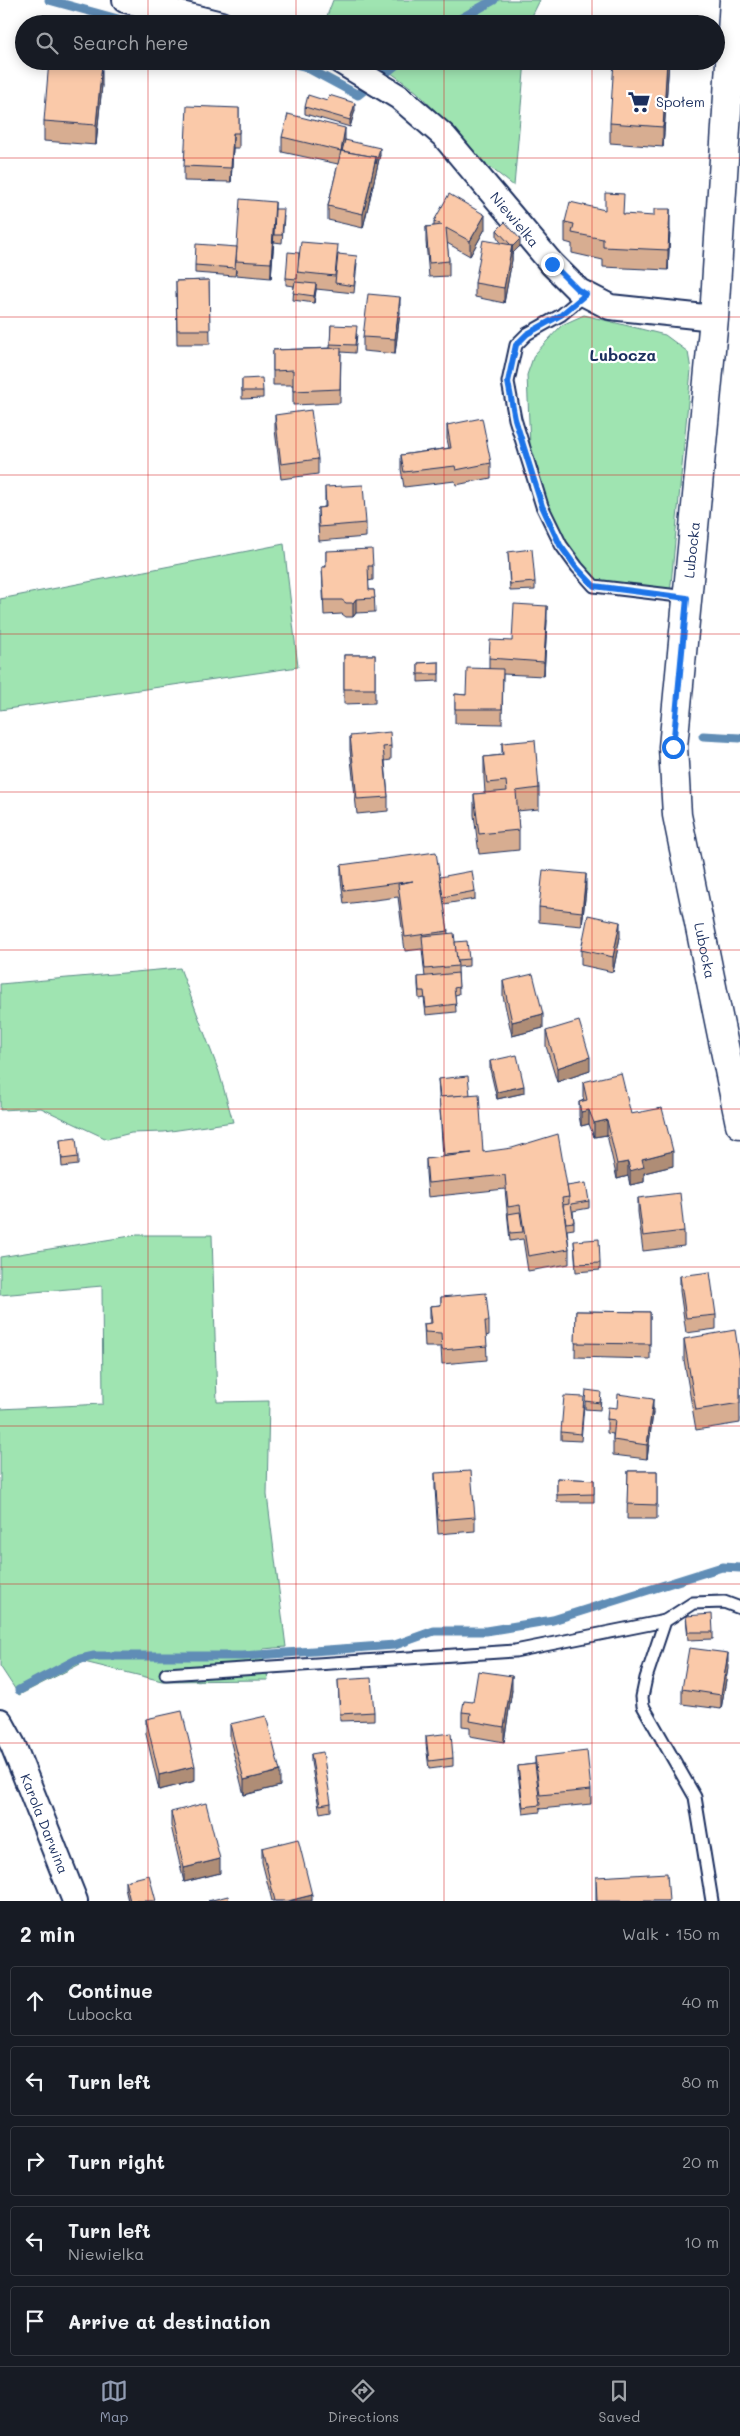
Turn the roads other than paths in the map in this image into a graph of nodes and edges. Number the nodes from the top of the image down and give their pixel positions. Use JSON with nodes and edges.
{"nodes":[{"id":1,"x":126,"y":0,"type":"edge"},
{"id":2,"x":734,"y":0,"type":"edge"},
{"id":3,"x":185,"y":15,"type":"edge"},
{"id":4,"x":355,"y":70,"type":"edge"},
{"id":5,"x":586,"y":294,"type":"junction"},
{"id":6,"x":714,"y":318,"type":"junction"},
{"id":7,"x":687,"y":598,"type":"junction"},
{"id":8,"x":740,"y":1124,"type":"edge"},
{"id":9,"x":740,"y":1608,"type":"edge"},
{"id":10,"x":665,"y":1620,"type":"junction"},
{"id":11,"x":166,"y":1674,"type":"dead end"},
{"id":12,"x":0,"y":1721,"type":"edge"},
{"id":13,"x":75,"y":1901,"type":"edge"},
{"id":14,"x":712,"y":1901,"type":"edge"}],
"edges":[{"from":1,"to":3,"type":"street"},
{"from":2,"to":6,"type":"street","name":"Lubocka"},
{"from":4,"to":5,"type":"street","name":"Niewielka"},
{"from":5,"to":6,"type":"street","name":"Niewielka"},
{"from":5,"to":7,"type":"lane"},
{"from":6,"to":7,"type":"street","name":"Lubocka"},
{"from":7,"to":8,"type":"street","name":"Lubocka"},
{"from":9,"to":10,"type":"lane"},
{"from":10,"to":11,"type":"lane"},
{"from":10,"to":14,"type":"lane"},
{"from":12,"to":13,"type":"street","name":"Karola Darwina"}]}
